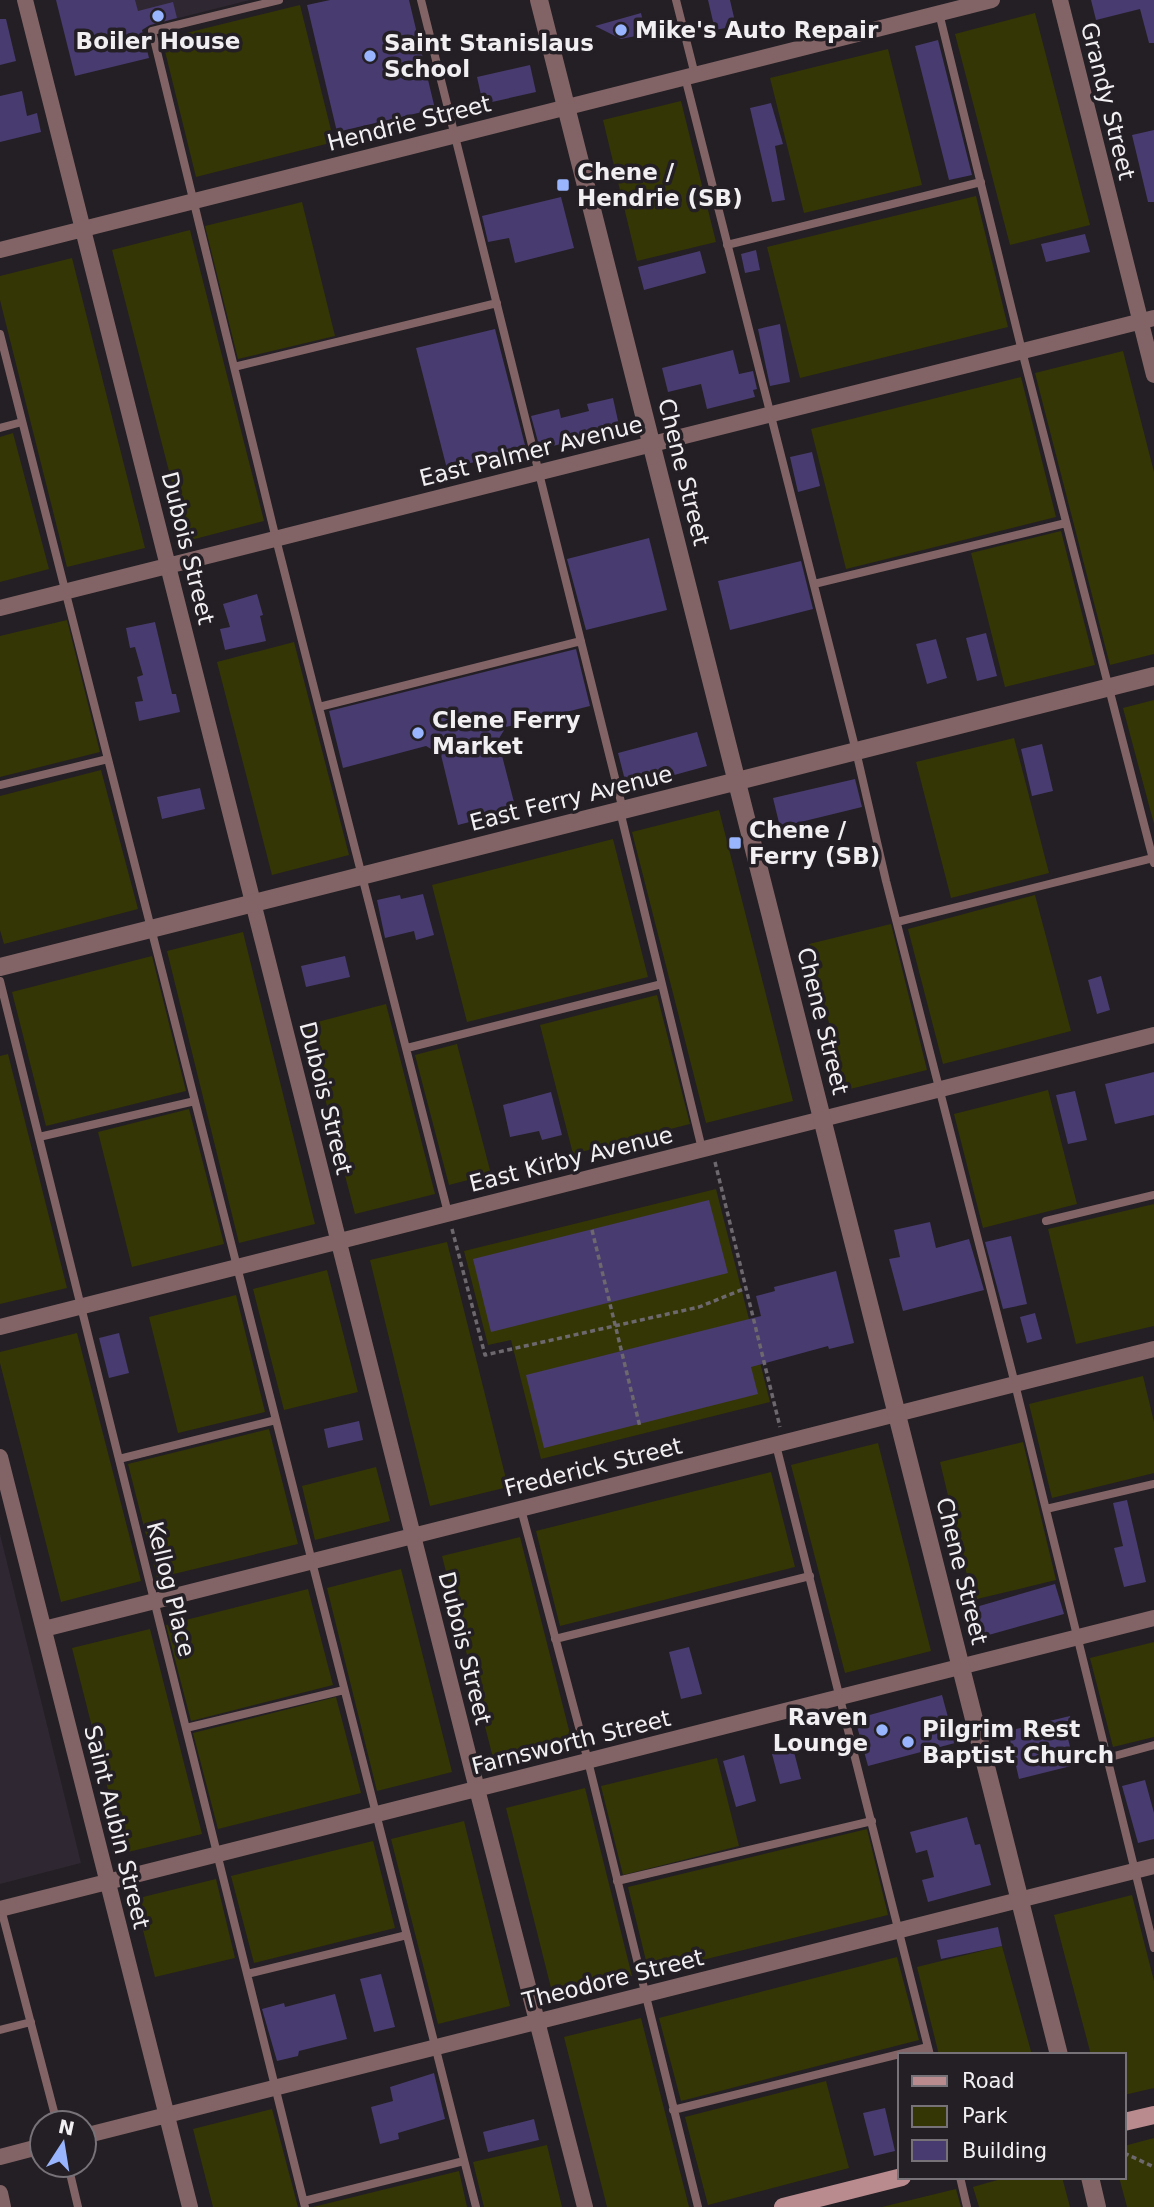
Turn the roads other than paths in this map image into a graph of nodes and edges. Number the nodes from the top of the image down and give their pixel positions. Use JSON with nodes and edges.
{"nodes":[{"id":1,"x":25,"y":0,"type":"edge"},
{"id":2,"x":279,"y":0,"type":"edge"},
{"id":3,"x":421,"y":0,"type":"edge"},
{"id":4,"x":540,"y":0,"type":"edge"},
{"id":5,"x":676,"y":0,"type":"edge"},
{"id":6,"x":992,"y":0,"type":"edge"},
{"id":7,"x":1060,"y":0,"type":"edge"},
{"id":8,"x":941,"y":8,"type":"edge"},
{"id":9,"x":690,"y":76,"type":"junction"},
{"id":10,"x":567,"y":107,"type":"junction"},
{"id":11,"x":456,"y":135,"type":"junction"},
{"id":12,"x":981,"y":182,"type":"junction"},
{"id":13,"x":194,"y":201,"type":"junction"},
{"id":14,"x":83,"y":229,"type":"junction"},
{"id":15,"x":727,"y":245,"type":"junction"},
{"id":16,"x":0,"y":250,"type":"edge"},
{"id":17,"x":497,"y":303,"type":"junction"},
{"id":18,"x":1147,"y":319,"type":"edge"},
{"id":19,"x":0,"y":334,"type":"edge"},
{"id":20,"x":1022,"y":351,"type":"junction"},
{"id":21,"x":234,"y":367,"type":"junction"},
{"id":22,"x":1154,"y":375,"type":"edge"},
{"id":23,"x":770,"y":414,"type":"junction"},
{"id":24,"x":22,"y":422,"type":"junction"},
{"id":25,"x":0,"y":428,"type":"edge"},
{"id":26,"x":652,"y":444,"type":"junction"},
{"id":27,"x":538,"y":473,"type":"junction"},
{"id":28,"x":1066,"y":523,"type":"junction"},
{"id":29,"x":276,"y":539,"type":"junction"},
{"id":30,"x":169,"y":566,"type":"junction"},
{"id":31,"x":814,"y":584,"type":"junction"},
{"id":32,"x":65,"y":592,"type":"junction"},
{"id":33,"x":0,"y":608,"type":"edge"},
{"id":34,"x":581,"y":641,"type":"junction"},
{"id":35,"x":1154,"y":676,"type":"edge"},
{"id":36,"x":1109,"y":688,"type":"junction"},
{"id":37,"x":319,"y":707,"type":"junction"},
{"id":38,"x":856,"y":751,"type":"junction"},
{"id":39,"x":108,"y":759,"type":"junction"},
{"id":40,"x":737,"y":781,"type":"junction"},
{"id":41,"x":0,"y":785,"type":"edge"},
{"id":42,"x":622,"y":811,"type":"junction"},
{"id":43,"x":1153,"y":861,"type":"edge"},
{"id":44,"x":363,"y":876,"type":"junction"},
{"id":45,"x":254,"y":903,"type":"junction"},
{"id":46,"x":897,"y":922,"type":"junction"},
{"id":47,"x":151,"y":929,"type":"junction"},
{"id":48,"x":0,"y":967,"type":"edge"},
{"id":49,"x":0,"y":981,"type":"edge"},
{"id":50,"x":662,"y":984,"type":"junction"},
{"id":51,"x":1154,"y":1035,"type":"edge"},
{"id":52,"x":407,"y":1048,"type":"junction"},
{"id":53,"x":940,"y":1089,"type":"junction"},
{"id":54,"x":195,"y":1101,"type":"junction"},
{"id":55,"x":822,"y":1119,"type":"junction"},
{"id":56,"x":39,"y":1137,"type":"junction"},
{"id":57,"x":707,"y":1148,"type":"junction"},
{"id":58,"x":1154,"y":1195,"type":"edge"},
{"id":59,"x":449,"y":1213,"type":"junction"},
{"id":60,"x":1046,"y":1221,"type":"dead end"},
{"id":61,"x":339,"y":1241,"type":"junction"},
{"id":62,"x":237,"y":1267,"type":"junction"},
{"id":63,"x":81,"y":1306,"type":"junction"},
{"id":64,"x":0,"y":1327,"type":"edge"},
{"id":65,"x":1154,"y":1349,"type":"edge"},
{"id":66,"x":1015,"y":1384,"type":"junction"},
{"id":67,"x":897,"y":1414,"type":"junction"},
{"id":68,"x":276,"y":1420,"type":"junction"},
{"id":69,"x":780,"y":1443,"type":"junction"},
{"id":70,"x":0,"y":1457,"type":"edge"},
{"id":71,"x":119,"y":1459,"type":"junction"},
{"id":72,"x":1154,"y":1484,"type":"edge"},
{"id":73,"x":521,"y":1509,"type":"junction"},
{"id":74,"x":1046,"y":1510,"type":"junction"},
{"id":75,"x":413,"y":1536,"type":"junction"},
{"id":76,"x":312,"y":1562,"type":"junction"},
{"id":77,"x":810,"y":1576,"type":"junction"},
{"id":78,"x":154,"y":1601,"type":"junction"},
{"id":79,"x":1154,"y":1618,"type":"edge"},
{"id":80,"x":44,"y":1629,"type":"junction"},
{"id":81,"x":1076,"y":1638,"type":"junction"},
{"id":82,"x":555,"y":1639,"type":"junction"},
{"id":83,"x":961,"y":1667,"type":"junction"},
{"id":84,"x":344,"y":1690,"type":"junction"},
{"id":85,"x":840,"y":1697,"type":"junction"},
{"id":86,"x":186,"y":1728,"type":"junction"},
{"id":87,"x":1154,"y":1745,"type":"edge"},
{"id":88,"x":1107,"y":1758,"type":"junction"},
{"id":89,"x":588,"y":1761,"type":"junction"},
{"id":90,"x":477,"y":1789,"type":"junction"},
{"id":91,"x":376,"y":1815,"type":"junction"},
{"id":92,"x":872,"y":1821,"type":"junction"},
{"id":93,"x":217,"y":1855,"type":"junction"},
{"id":94,"x":1154,"y":1866,"type":"edge"},
{"id":95,"x":1136,"y":1871,"type":"junction"},
{"id":96,"x":617,"y":1881,"type":"junction"},
{"id":97,"x":108,"y":1882,"type":"junction"},
{"id":98,"x":1020,"y":1900,"type":"junction"},
{"id":99,"x":1,"y":1909,"type":"edge"},
{"id":100,"x":900,"y":1930,"type":"junction"},
{"id":101,"x":407,"y":1935,"type":"junction"},
{"id":102,"x":1154,"y":1948,"type":"edge"},
{"id":103,"x":247,"y":1974,"type":"junction"},
{"id":104,"x":645,"y":1994,"type":"junction"},
{"id":105,"x":537,"y":2021,"type":"junction"},
{"id":106,"x":31,"y":2022,"type":"junction"},
{"id":107,"x":0,"y":2030,"type":"edge"},
{"id":108,"x":435,"y":2047,"type":"junction"},
{"id":109,"x":929,"y":2051,"type":"edge"},
{"id":110,"x":1058,"y":2053,"type":"edge"},
{"id":111,"x":898,"y":2058,"type":"edge"},
{"id":112,"x":275,"y":2088,"type":"junction"},
{"id":113,"x":53,"y":2109,"type":"edge"},
{"id":114,"x":673,"y":2110,"type":"junction"},
{"id":115,"x":167,"y":2115,"type":"junction"},
{"id":116,"x":1154,"y":2115,"type":"edge"},
{"id":117,"x":1126,"y":2122,"type":"edge"},
{"id":118,"x":98,"y":2132,"type":"edge"},
{"id":119,"x":28,"y":2150,"type":"edge"},
{"id":120,"x":0,"y":2157,"type":"edge"},
{"id":121,"x":464,"y":2161,"type":"junction"},
{"id":122,"x":898,"y":2178,"type":"edge"},
{"id":123,"x":71,"y":2179,"type":"edge"},
{"id":124,"x":960,"y":2179,"type":"edge"},
{"id":125,"x":1090,"y":2179,"type":"edge"},
{"id":126,"x":0,"y":2193,"type":"edge"},
{"id":127,"x":304,"y":2204,"type":"edge"},
{"id":128,"x":3,"y":2207,"type":"edge"},
{"id":129,"x":78,"y":2207,"type":"edge"},
{"id":130,"x":190,"y":2207,"type":"edge"},
{"id":131,"x":476,"y":2207,"type":"edge"},
{"id":132,"x":585,"y":2207,"type":"edge"},
{"id":133,"x":698,"y":2207,"type":"edge"},
{"id":134,"x":783,"y":2207,"type":"edge"},
{"id":135,"x":967,"y":2207,"type":"edge"},
{"id":136,"x":1097,"y":2207,"type":"edge"}],
"edges":[{"from":1,"to":14,"type":"street","name":"Dubois Street"},
{"from":2,"to":13,"type":"lane"},
{"from":3,"to":11,"type":"lane"},
{"from":4,"to":10,"type":"street","name":"Chene Street"},
{"from":5,"to":9,"type":"lane"},
{"from":6,"to":8,"type":"street","name":"Hendrie Street"},
{"from":7,"to":18,"type":"street","name":"Grandy Street"},
{"from":8,"to":9,"type":"street","name":"Hendrie Street"},
{"from":8,"to":12,"type":"lane"},
{"from":9,"to":10,"type":"street","name":"Hendrie Street"},
{"from":9,"to":15,"type":"lane"},
{"from":10,"to":11,"type":"street","name":"Hendrie Street"},
{"from":10,"to":26,"type":"street","name":"Chene Street"},
{"from":11,"to":13,"type":"street","name":"Hendrie Street"},
{"from":11,"to":17,"type":"lane"},
{"from":12,"to":15,"type":"lane"},
{"from":12,"to":20,"type":"lane"},
{"from":13,"to":14,"type":"street","name":"Hendrie Street"},
{"from":13,"to":21,"type":"lane"},
{"from":14,"to":16,"type":"street","name":"Hendrie Street"},
{"from":14,"to":30,"type":"street","name":"Dubois Street"},
{"from":15,"to":23,"type":"lane"},
{"from":17,"to":21,"type":"lane"},
{"from":17,"to":27,"type":"lane"},
{"from":18,"to":20,"type":"street","name":"East Palmer Avenue"},
{"from":18,"to":22,"type":"street","name":"Grandy Street"},
{"from":19,"to":24,"type":"lane"},
{"from":20,"to":23,"type":"street","name":"East Palmer Avenue"},
{"from":20,"to":28,"type":"lane"},
{"from":21,"to":29,"type":"lane"},
{"from":23,"to":26,"type":"street","name":"East Palmer Avenue"},
{"from":23,"to":31,"type":"lane"},
{"from":24,"to":25,"type":"lane"},
{"from":24,"to":32,"type":"lane"},
{"from":26,"to":27,"type":"street","name":"East Palmer Avenue"},
{"from":26,"to":40,"type":"street","name":"Chene Street"},
{"from":27,"to":29,"type":"street","name":"East Palmer Avenue"},
{"from":27,"to":34,"type":"lane"},
{"from":28,"to":31,"type":"lane"},
{"from":28,"to":36,"type":"lane"},
{"from":29,"to":30,"type":"street","name":"East Palmer Avenue"},
{"from":29,"to":37,"type":"lane"},
{"from":30,"to":32,"type":"street","name":"East Palmer Avenue"},
{"from":30,"to":45,"type":"street","name":"Dubois Street"},
{"from":31,"to":38,"type":"lane"},
{"from":32,"to":33,"type":"street","name":"East Palmer Avenue"},
{"from":32,"to":39,"type":"lane"},
{"from":34,"to":37,"type":"lane"},
{"from":34,"to":42,"type":"lane"},
{"from":35,"to":36,"type":"street","name":"East Ferry Avenue"},
{"from":36,"to":38,"type":"street","name":"East Ferry Avenue"},
{"from":36,"to":43,"type":"lane"},
{"from":37,"to":44,"type":"lane"},
{"from":38,"to":40,"type":"street","name":"East Ferry Avenue"},
{"from":38,"to":46,"type":"lane"},
{"from":39,"to":41,"type":"lane"},
{"from":39,"to":47,"type":"lane"},
{"from":40,"to":42,"type":"street","name":"East Ferry Avenue"},
{"from":40,"to":55,"type":"street","name":"Chene Street"},
{"from":42,"to":44,"type":"street","name":"East Ferry Avenue"},
{"from":42,"to":50,"type":"lane"},
{"from":43,"to":46,"type":"lane"},
{"from":44,"to":45,"type":"street","name":"East Ferry Avenue"},
{"from":44,"to":52,"type":"lane"},
{"from":45,"to":47,"type":"street","name":"East Ferry Avenue"},
{"from":45,"to":61,"type":"street","name":"Dubois Street"},
{"from":46,"to":53,"type":"lane"},
{"from":47,"to":48,"type":"street","name":"East Ferry Avenue"},
{"from":47,"to":54,"type":"lane"},
{"from":49,"to":56,"type":"lane","name":"Kellog Place"},
{"from":50,"to":52,"type":"lane"},
{"from":50,"to":57,"type":"lane"},
{"from":51,"to":53,"type":"street","name":"East Kirby Avenue"},
{"from":52,"to":59,"type":"lane"},
{"from":53,"to":55,"type":"street","name":"East Kirby Avenue"},
{"from":53,"to":66,"type":"lane"},
{"from":54,"to":56,"type":"lane"},
{"from":54,"to":62,"type":"lane"},
{"from":55,"to":57,"type":"street","name":"East Kirby Avenue"},
{"from":55,"to":67,"type":"street","name":"Chene Street"},
{"from":56,"to":63,"type":"lane","name":"Kellog Place"},
{"from":57,"to":59,"type":"street","name":"East Kirby Avenue"},
{"from":58,"to":60,"type":"lane"},
{"from":59,"to":61,"type":"street","name":"East Kirby Avenue"},
{"from":61,"to":62,"type":"street","name":"East Kirby Avenue"},
{"from":61,"to":75,"type":"street","name":"Dubois Street"},
{"from":62,"to":63,"type":"street","name":"East Kirby Avenue"},
{"from":62,"to":68,"type":"lane"},
{"from":63,"to":64,"type":"street","name":"East Kirby Avenue"},
{"from":63,"to":71,"type":"lane","name":"Kellog Place"},
{"from":65,"to":66,"type":"street","name":"Frederick Street"},
{"from":66,"to":67,"type":"street","name":"Frederick Street"},
{"from":66,"to":74,"type":"lane"},
{"from":67,"to":69,"type":"street","name":"Frederick Street"},
{"from":67,"to":83,"type":"street","name":"Chene Street"},
{"from":68,"to":71,"type":"lane"},
{"from":68,"to":76,"type":"lane"},
{"from":69,"to":73,"type":"street","name":"Frederick Street"},
{"from":69,"to":77,"type":"lane"},
{"from":70,"to":80,"type":"street","name":"Saint Aubin Street"},
{"from":71,"to":78,"type":"lane","name":"Kellog Place"},
{"from":72,"to":74,"type":"lane"},
{"from":73,"to":75,"type":"street","name":"Frederick Street"},
{"from":73,"to":82,"type":"lane"},
{"from":74,"to":81,"type":"lane"},
{"from":75,"to":76,"type":"street","name":"Frederick Street"},
{"from":75,"to":90,"type":"street","name":"Dubois Street"},
{"from":76,"to":78,"type":"street","name":"Frederick Street"},
{"from":76,"to":84,"type":"lane"},
{"from":77,"to":82,"type":"lane"},
{"from":77,"to":85,"type":"lane"},
{"from":78,"to":80,"type":"street","name":"Frederick Street"},
{"from":78,"to":86,"type":"lane","name":"Kellog Place"},
{"from":79,"to":81,"type":"street","name":"Farnsworth Street"},
{"from":80,"to":97,"type":"street","name":"Saint Aubin Street"},
{"from":81,"to":83,"type":"street","name":"Farnsworth Street"},
{"from":81,"to":88,"type":"lane"},
{"from":82,"to":89,"type":"lane"},
{"from":83,"to":85,"type":"street","name":"Farnsworth Street"},
{"from":83,"to":98,"type":"street","name":"Chene Street"},
{"from":84,"to":86,"type":"lane"},
{"from":84,"to":91,"type":"lane"},
{"from":85,"to":89,"type":"street","name":"Farnsworth Street"},
{"from":85,"to":92,"type":"lane"},
{"from":86,"to":93,"type":"lane","name":"Kellog Place"},
{"from":87,"to":88,"type":"lane"},
{"from":88,"to":95,"type":"lane"},
{"from":89,"to":90,"type":"street","name":"Farnsworth Street"},
{"from":89,"to":96,"type":"lane"},
{"from":90,"to":91,"type":"street","name":"Farnsworth Street"},
{"from":90,"to":105,"type":"street","name":"Dubois Street"},
{"from":91,"to":93,"type":"street","name":"Farnsworth Street"},
{"from":91,"to":101,"type":"lane"},
{"from":92,"to":96,"type":"lane"},
{"from":92,"to":100,"type":"lane"},
{"from":93,"to":97,"type":"street","name":"Farnsworth Street"},
{"from":93,"to":103,"type":"lane","name":"Kellog Place"},
{"from":94,"to":95,"type":"street","name":"Theodore Street"},
{"from":95,"to":98,"type":"street","name":"Theodore Street"},
{"from":95,"to":102,"type":"lane"},
{"from":96,"to":104,"type":"lane"},
{"from":97,"to":99,"type":"street","name":"Farnsworth Street"},
{"from":97,"to":115,"type":"street","name":"Saint Aubin Street"},
{"from":98,"to":100,"type":"street","name":"Theodore Street"},
{"from":98,"to":110,"type":"street","name":"Chene Street"},
{"from":99,"to":106,"type":"lane"},
{"from":100,"to":104,"type":"street","name":"Theodore Street"},
{"from":100,"to":109,"type":"lane"},
{"from":101,"to":103,"type":"lane"},
{"from":101,"to":108,"type":"lane"},
{"from":103,"to":112,"type":"lane","name":"Kellog Place"},
{"from":104,"to":105,"type":"street","name":"Theodore Street"},
{"from":104,"to":114,"type":"lane"},
{"from":105,"to":108,"type":"street","name":"Theodore Street"},
{"from":105,"to":132,"type":"street","name":"Dubois Street"},
{"from":106,"to":107,"type":"lane"},
{"from":106,"to":113,"type":"lane"},
{"from":108,"to":112,"type":"street","name":"Theodore Street"},
{"from":108,"to":121,"type":"lane"},
{"from":111,"to":114,"type":"lane"},
{"from":112,"to":115,"type":"street","name":"Theodore Street"},
{"from":112,"to":127,"type":"lane","name":"Kellog Place"},
{"from":114,"to":133,"type":"lane"},
{"from":115,"to":118,"type":"street","name":"Theodore Street"},
{"from":115,"to":130,"type":"street","name":"Saint Aubin Street"},
{"from":116,"to":117,"type":"main road"},
{"from":119,"to":120,"type":"street"},
{"from":121,"to":127,"type":"lane"},
{"from":121,"to":131,"type":"lane"},
{"from":122,"to":134,"type":"main road"},
{"from":123,"to":129,"type":"lane"},
{"from":124,"to":135,"type":"lane"},
{"from":125,"to":136,"type":"street"},
{"from":126,"to":128,"type":"street"}]}
